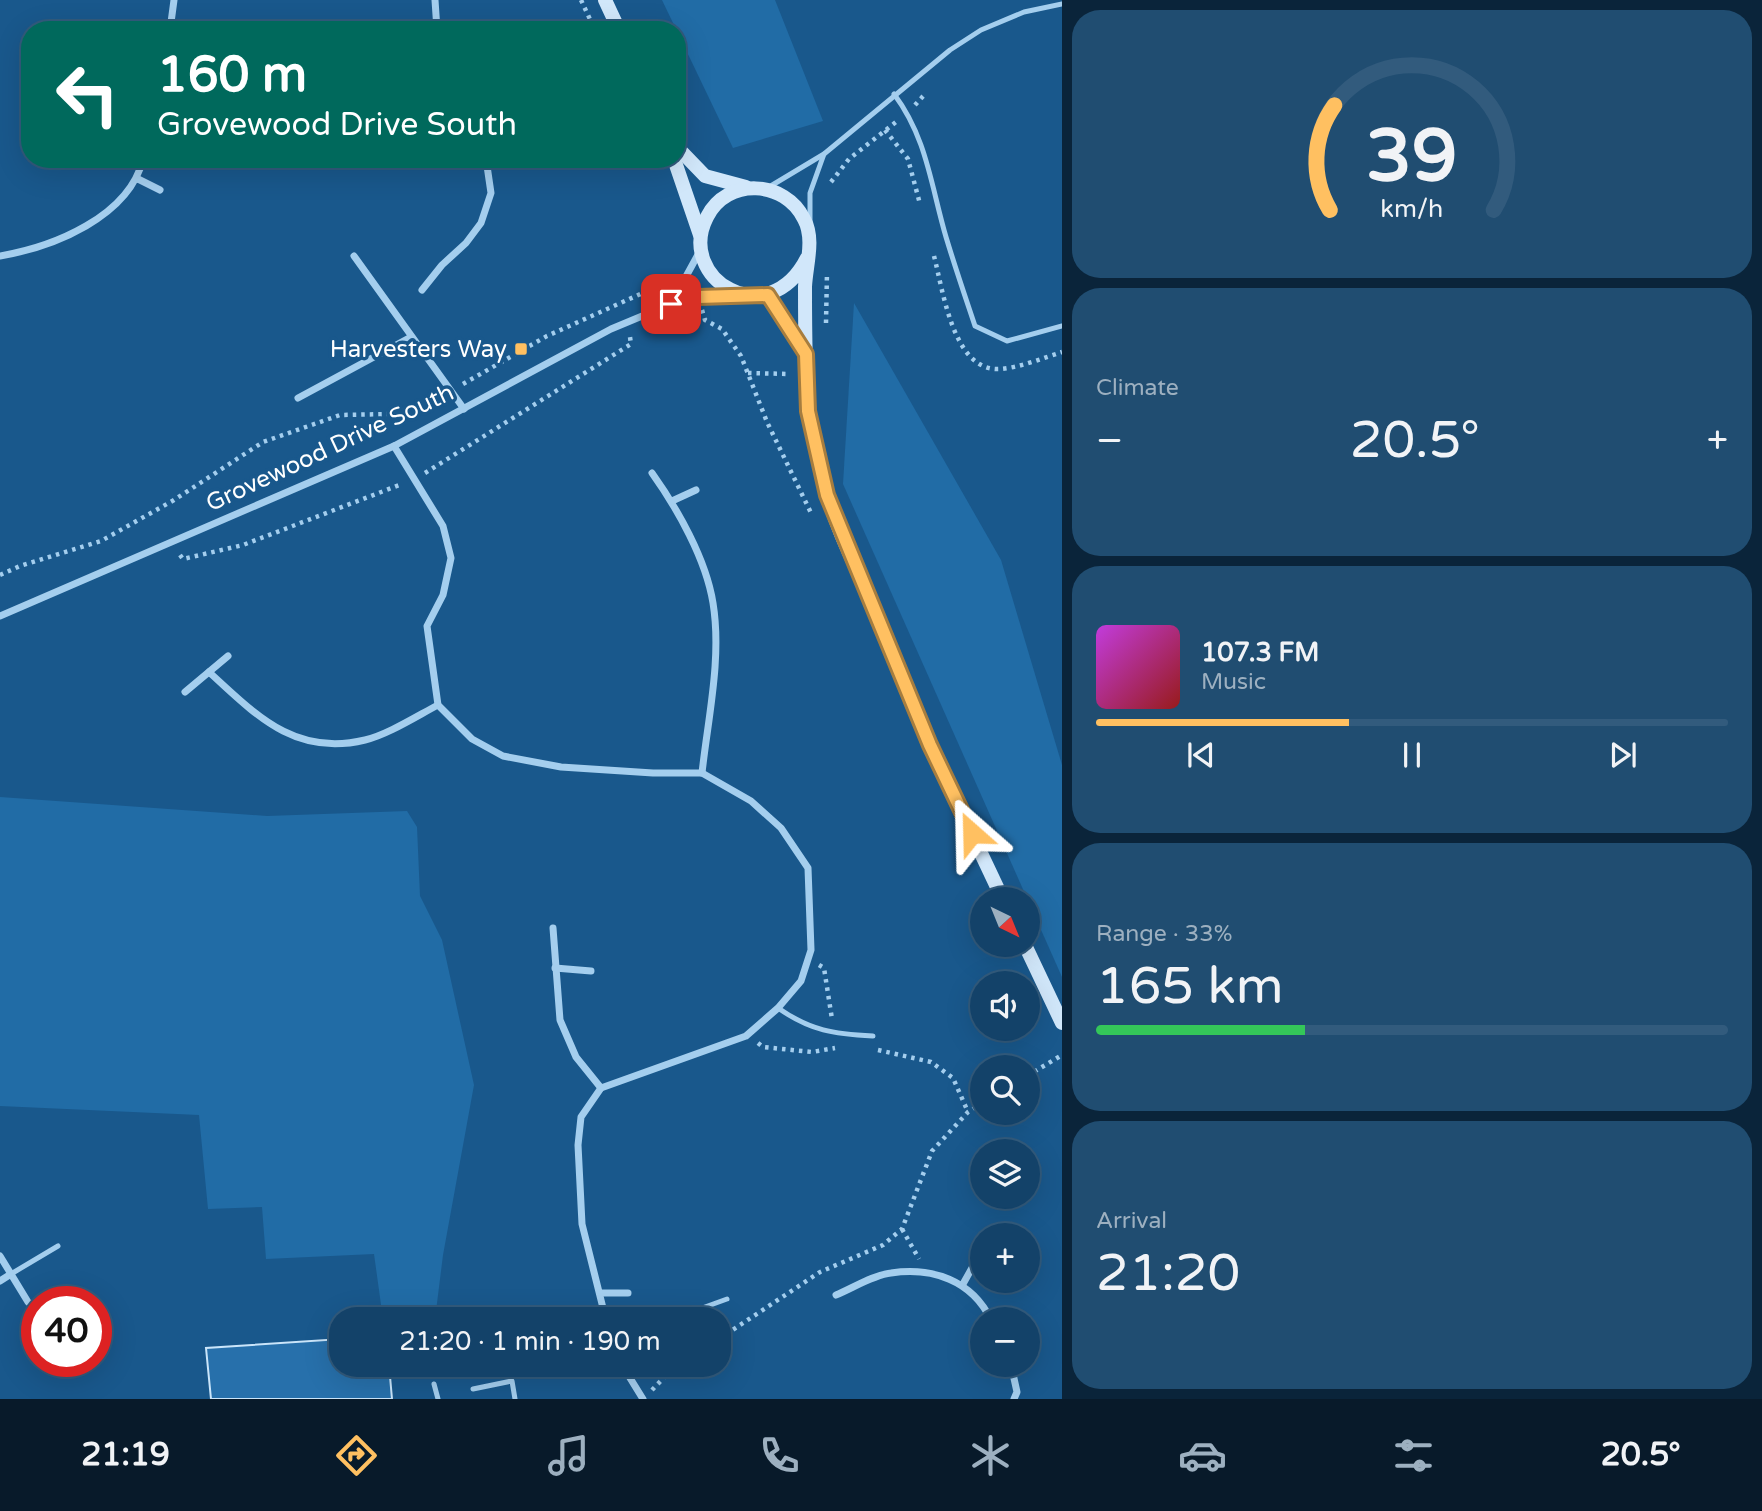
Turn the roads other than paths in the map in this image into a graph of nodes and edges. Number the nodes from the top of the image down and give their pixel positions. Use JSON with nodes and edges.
{"nodes":[{"id":1,"x":174,"y":0,"type":"edge"},
{"id":2,"x":435,"y":0,"type":"edge"},
{"id":3,"x":605,"y":0,"type":"edge"},
{"id":4,"x":1062,"y":4,"type":"edge"},
{"id":5,"x":171,"y":21,"type":"edge"},
{"id":6,"x":436,"y":21,"type":"edge"},
{"id":7,"x":615,"y":21,"type":"edge"},
{"id":8,"x":894,"y":94,"type":"junction"},
{"id":9,"x":824,"y":154,"type":"junction"},
{"id":10,"x":686,"y":156,"type":"edge"},
{"id":11,"x":141,"y":168,"type":"edge"},
{"id":12,"x":487,"y":168,"type":"edge"},
{"id":13,"x":677,"y":168,"type":"edge"},
{"id":14,"x":138,"y":179,"type":"junction"},
{"id":15,"x":749,"y":187,"type":"junction"},
{"id":16,"x":767,"y":188,"type":"junction"},
{"id":17,"x":160,"y":190,"type":"dead end"},
{"id":18,"x":810,"y":239,"type":"junction"},
{"id":19,"x":700,"y":242,"type":"junction"},
{"id":20,"x":0,"y":256,"type":"edge"},
{"id":21,"x":354,"y":256,"type":"dead end"},
{"id":22,"x":807,"y":258,"type":"junction"},
{"id":23,"x":422,"y":290,"type":"dead end"},
{"id":24,"x":768,"y":295,"type":"junction"},
{"id":25,"x":750,"y":296,"type":"junction"},
{"id":26,"x":671,"y":304,"type":"junction"},
{"id":27,"x":1062,"y":326,"type":"edge"},
{"id":28,"x":411,"y":337,"type":"junction"},
{"id":29,"x":806,"y":354,"type":"junction"},
{"id":30,"x":298,"y":398,"type":"dead end"},
{"id":31,"x":464,"y":409,"type":"junction"},
{"id":32,"x":394,"y":446,"type":"junction"},
{"id":33,"x":652,"y":473,"type":"dead end"},
{"id":34,"x":696,"y":490,"type":"dead end"},
{"id":35,"x":672,"y":501,"type":"junction"},
{"id":36,"x":1,"y":612,"type":"edge"},
{"id":37,"x":228,"y":656,"type":"dead end"},
{"id":38,"x":209,"y":672,"type":"junction"},
{"id":39,"x":185,"y":692,"type":"dead end"},
{"id":40,"x":438,"y":705,"type":"junction"},
{"id":41,"x":702,"y":773,"type":"junction"},
{"id":42,"x":997,"y":887,"type":"edge"},
{"id":43,"x":553,"y":928,"type":"dead end"},
{"id":44,"x":1031,"y":957,"type":"edge"},
{"id":45,"x":555,"y":968,"type":"junction"},
{"id":46,"x":591,"y":971,"type":"dead end"},
{"id":47,"x":778,"y":1008,"type":"junction"},
{"id":48,"x":1062,"y":1023,"type":"edge"},
{"id":49,"x":873,"y":1036,"type":"dead end"},
{"id":50,"x":601,"y":1088,"type":"junction"},
{"id":51,"x":58,"y":1246,"type":"dead end"},
{"id":52,"x":0,"y":1256,"type":"edge"},
{"id":53,"x":970,"y":1273,"type":"edge"},
{"id":54,"x":11,"y":1274,"type":"junction"},
{"id":55,"x":0,"y":1281,"type":"edge"},
{"id":56,"x":964,"y":1284,"type":"junction"},
{"id":57,"x":21,"y":1290,"type":"edge"},
{"id":58,"x":600,"y":1293,"type":"junction"},
{"id":59,"x":628,"y":1293,"type":"dead end"},
{"id":60,"x":836,"y":1295,"type":"dead end"},
{"id":61,"x":727,"y":1299,"type":"dead end"},
{"id":62,"x":603,"y":1307,"type":"edge"},
{"id":63,"x":705,"y":1307,"type":"edge"},
{"id":64,"x":981,"y":1307,"type":"edge"},
{"id":65,"x":629,"y":1377,"type":"edge"},
{"id":66,"x":1014,"y":1377,"type":"edge"},
{"id":67,"x":434,"y":1384,"type":"dead end"},
{"id":68,"x":473,"y":1389,"type":"dead end"},
{"id":69,"x":438,"y":1399,"type":"edge"},
{"id":70,"x":515,"y":1399,"type":"edge"},
{"id":71,"x":643,"y":1399,"type":"edge"},
{"id":72,"x":1014,"y":1399,"type":"edge"}],
"edges":[{"from":1,"to":5,"type":"street"},
{"from":2,"to":6,"type":"street"},
{"from":3,"to":7,"type":"street"},
{"from":4,"to":8,"type":"lane"},
{"from":8,"to":9,"type":"lane"},
{"from":8,"to":27,"type":"lane"},
{"from":9,"to":16,"type":"lane"},
{"from":9,"to":18,"type":"lane"},
{"from":10,"to":15,"type":"street"},
{"from":11,"to":14,"type":"street"},
{"from":12,"to":23,"type":"street"},
{"from":13,"to":19,"type":"street"},
{"from":14,"to":17,"type":"street"},
{"from":14,"to":20,"type":"street"},
{"from":15,"to":16,"type":"street"},
{"from":15,"to":19,"type":"street"},
{"from":16,"to":18,"type":"street"},
{"from":18,"to":22,"type":"street"},
{"from":19,"to":25,"type":"street"},
{"from":19,"to":26,"type":"street"},
{"from":21,"to":28,"type":"street"},
{"from":22,"to":24,"type":"street"},
{"from":22,"to":29,"type":"street"},
{"from":24,"to":25,"type":"street"},
{"from":24,"to":29,"type":"street"},
{"from":25,"to":26,"type":"street","name":"Grovewood Drive South"},
{"from":26,"to":31,"type":"street","name":"Grovewood Drive South"},
{"from":28,"to":30,"type":"street"},
{"from":28,"to":31,"type":"street"},
{"from":29,"to":42,"type":"street"},
{"from":31,"to":32,"type":"street","name":"Grovewood Drive South"},
{"from":32,"to":36,"type":"street","name":"Grovewood Drive South"},
{"from":32,"to":40,"type":"street"},
{"from":33,"to":35,"type":"street"},
{"from":34,"to":35,"type":"street"},
{"from":35,"to":41,"type":"street"},
{"from":37,"to":38,"type":"street"},
{"from":38,"to":39,"type":"street"},
{"from":38,"to":40,"type":"street"},
{"from":40,"to":41,"type":"street"},
{"from":41,"to":47,"type":"street"},
{"from":43,"to":45,"type":"street"},
{"from":44,"to":48,"type":"street"},
{"from":45,"to":46,"type":"street"},
{"from":45,"to":50,"type":"street"},
{"from":47,"to":49,"type":"lane"},
{"from":47,"to":50,"type":"street"},
{"from":50,"to":58,"type":"street"},
{"from":51,"to":54,"type":"lane"},
{"from":52,"to":54,"type":"street"},
{"from":53,"to":56,"type":"street"},
{"from":54,"to":55,"type":"street"},
{"from":54,"to":57,"type":"street"},
{"from":56,"to":60,"type":"street"},
{"from":56,"to":64,"type":"street"},
{"from":58,"to":59,"type":"street"},
{"from":58,"to":62,"type":"street"},
{"from":61,"to":63,"type":"lane"},
{"from":65,"to":71,"type":"street"},
{"from":66,"to":72,"type":"street"},
{"from":67,"to":69,"type":"lane"},
{"from":68,"to":70,"type":"lane"}]}
